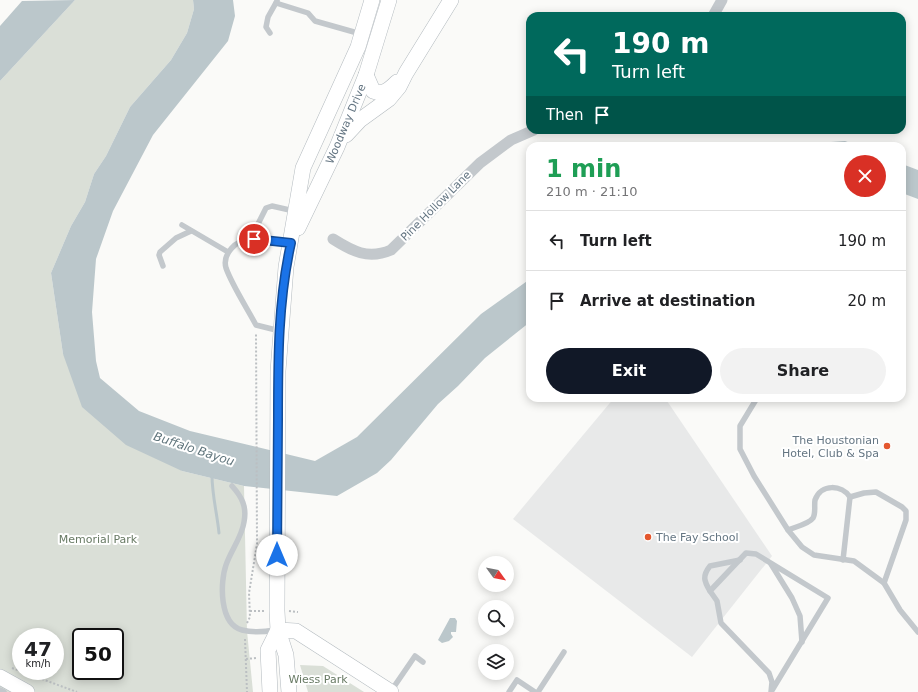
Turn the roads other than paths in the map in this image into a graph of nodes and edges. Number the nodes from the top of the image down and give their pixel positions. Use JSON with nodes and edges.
{"nodes":[{"id":1,"x":372,"y":0,"type":"edge"},
{"id":2,"x":389,"y":0,"type":"edge"},
{"id":3,"x":451,"y":0,"type":"edge"},
{"id":4,"x":722,"y":0,"type":"edge"},
{"id":5,"x":276,"y":2,"type":"edge"},
{"id":6,"x":715,"y":12,"type":"edge"},
{"id":7,"x":270,"y":33,"type":"dead end"},
{"id":8,"x":362,"y":34,"type":"junction"},
{"id":9,"x":378,"y":39,"type":"junction"},
{"id":10,"x":406,"y":73,"type":"junction"},
{"id":11,"x":366,"y":75,"type":"junction"},
{"id":12,"x":526,"y":134,"type":"edge"},
{"id":13,"x":337,"y":147,"type":"junction"},
{"id":14,"x":296,"y":211,"type":"junction"},
{"id":15,"x":182,"y":225,"type":"dead end"},
{"id":16,"x":191,"y":231,"type":"junction"},
{"id":17,"x":254,"y":239,"type":"junction"},
{"id":18,"x":333,"y":239,"type":"dead end"},
{"id":19,"x":291,"y":243,"type":"junction"},
{"id":20,"x":228,"y":252,"type":"junction"},
{"id":21,"x":163,"y":266,"type":"dead end"},
{"id":22,"x":280,"y":331,"type":"junction"},
{"id":23,"x":755,"y":402,"type":"edge"},
{"id":24,"x":232,"y":486,"type":"dead end"},
{"id":25,"x":850,"y":497,"type":"junction"},
{"id":26,"x":788,"y":530,"type":"junction"},
{"id":27,"x":740,"y":560,"type":"junction"},
{"id":28,"x":843,"y":560,"type":"junction"},
{"id":29,"x":770,"y":563,"type":"junction"},
{"id":30,"x":884,"y":583,"type":"junction"},
{"id":31,"x":710,"y":591,"type":"junction"},
{"id":32,"x":278,"y":630,"type":"junction"},
{"id":33,"x":918,"y":632,"type":"edge"},
{"id":34,"x":802,"y":642,"type":"junction"},
{"id":35,"x":564,"y":652,"type":"dead end"},
{"id":36,"x":423,"y":662,"type":"dead end"},
{"id":37,"x":5,"y":672,"type":"edge"},
{"id":38,"x":0,"y":690,"type":"edge"},
{"id":39,"x":4,"y":692,"type":"edge"},
{"id":40,"x":27,"y":692,"type":"edge"},
{"id":41,"x":270,"y":692,"type":"edge"},
{"id":42,"x":289,"y":692,"type":"edge"},
{"id":43,"x":391,"y":692,"type":"edge"},
{"id":44,"x":509,"y":692,"type":"edge"},
{"id":45,"x":536,"y":692,"type":"edge"},
{"id":46,"x":771,"y":692,"type":"edge"}],
"edges":[{"from":1,"to":8,"type":"main road","name":"Woodway Drive"},
{"from":2,"to":9,"type":"main road","name":"Woodway Drive"},
{"from":3,"to":10,"type":"main road"},
{"from":4,"to":6,"type":"street"},
{"from":5,"to":7,"type":"lane"},
{"from":5,"to":8,"type":"lane"},
{"from":8,"to":9,"type":"main road"},
{"from":8,"to":14,"type":"main road","name":"Woodway Drive"},
{"from":9,"to":11,"type":"main road","name":"Woodway Drive"},
{"from":10,"to":11,"type":"main road"},
{"from":10,"to":13,"type":"main road"},
{"from":11,"to":13,"type":"main road","name":"Woodway Drive"},
{"from":12,"to":18,"type":"street","name":"Pine Hollow Lane"},
{"from":13,"to":19,"type":"main road","name":"Woodway Drive"},
{"from":14,"to":17,"type":"lane"},
{"from":14,"to":19,"type":"main road","name":"Woodway Drive"},
{"from":15,"to":16,"type":"lane"},
{"from":16,"to":20,"type":"lane"},
{"from":16,"to":21,"type":"lane"},
{"from":17,"to":19,"type":"lane"},
{"from":17,"to":20,"type":"lane"},
{"from":19,"to":22,"type":"main road","name":"Woodway Drive"},
{"from":20,"to":22,"type":"lane"},
{"from":22,"to":32,"type":"main road","name":"Woodway Drive"},
{"from":23,"to":26,"type":"lane"},
{"from":24,"to":32,"type":"lane"},
{"from":25,"to":26,"type":"lane"},
{"from":25,"to":28,"type":"lane"},
{"from":25,"to":30,"type":"lane"},
{"from":26,"to":28,"type":"lane"},
{"from":27,"to":29,"type":"lane"},
{"from":27,"to":31,"type":"lane"},
{"from":27,"to":31,"type":"lane"},
{"from":28,"to":30,"type":"lane"},
{"from":29,"to":34,"type":"lane"},
{"from":29,"to":34,"type":"lane"},
{"from":30,"to":33,"type":"lane"},
{"from":31,"to":46,"type":"lane"},
{"from":32,"to":41,"type":"main road","name":"Woodway Drive"},
{"from":32,"to":42,"type":"main road","name":"Woodway Drive"},
{"from":32,"to":43,"type":"main road"},
{"from":34,"to":46,"type":"lane"},
{"from":35,"to":45,"type":"lane"},
{"from":36,"to":43,"type":"lane"},
{"from":37,"to":40,"type":"main road"},
{"from":38,"to":39,"type":"lane"},
{"from":44,"to":45,"type":"lane"}]}
